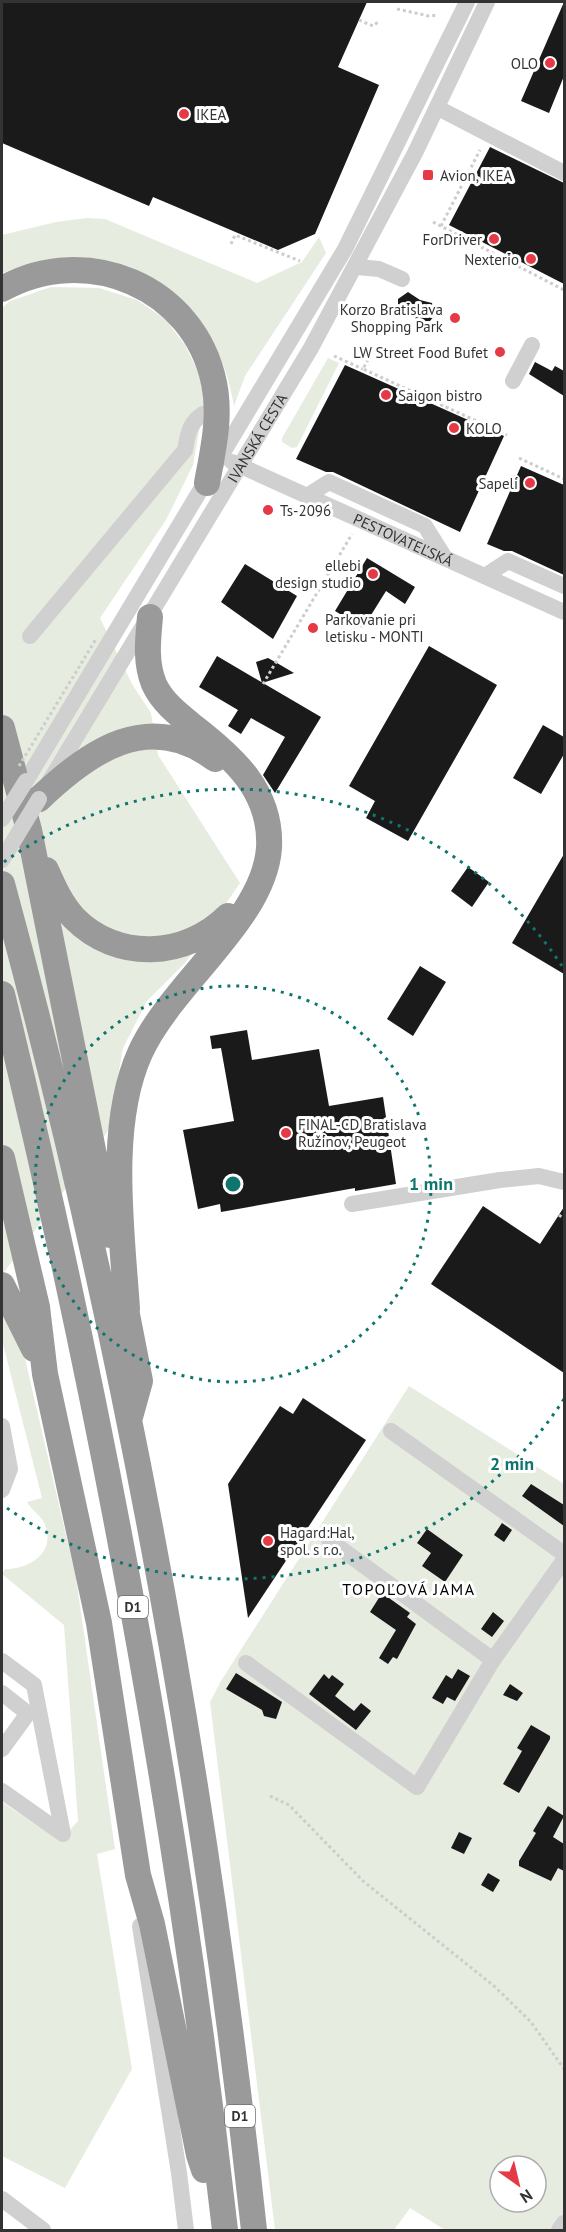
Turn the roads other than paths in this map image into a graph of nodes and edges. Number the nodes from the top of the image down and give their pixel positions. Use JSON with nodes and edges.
{"nodes":[{"id":1,"x":466,"y":2,"type":"edge"},
{"id":2,"x":487,"y":2,"type":"edge"},
{"id":3,"x":438,"y":108,"type":"junction"},
{"id":4,"x":564,"y":173,"type":"edge"},
{"id":5,"x":357,"y":267,"type":"junction"},
{"id":6,"x":402,"y":279,"type":"dead end"},
{"id":7,"x":2,"y":289,"type":"edge"},
{"id":8,"x":532,"y":345,"type":"dead end"},
{"id":9,"x":513,"y":381,"type":"dead end"},
{"id":10,"x":203,"y":414,"type":"dead end"},
{"id":11,"x":221,"y":457,"type":"junction"},
{"id":12,"x":242,"y":466,"type":"junction"},
{"id":13,"x":207,"y":483,"type":"junction"},
{"id":14,"x":485,"y":576,"type":"junction"},
{"id":15,"x":564,"y":586,"type":"edge"},
{"id":16,"x":564,"y":612,"type":"edge"},
{"id":17,"x":150,"y":617,"type":"junction"},
{"id":18,"x":30,"y":636,"type":"dead end"},
{"id":19,"x":2,"y":728,"type":"edge"},
{"id":20,"x":39,"y":799,"type":"junction"},
{"id":21,"x":2,"y":819,"type":"edge"},
{"id":22,"x":29,"y":830,"type":"junction"},
{"id":23,"x":2,"y":860,"type":"edge"},
{"id":24,"x":2,"y":884,"type":"edge"},
{"id":25,"x":248,"y":897,"type":"junction"},
{"id":26,"x":2,"y":994,"type":"edge"},
{"id":27,"x":2,"y":1158,"type":"edge"},
{"id":28,"x":564,"y":1182,"type":"edge"},
{"id":29,"x":352,"y":1204,"type":"dead end"},
{"id":30,"x":2,"y":1285,"type":"edge"},
{"id":31,"x":126,"y":1309,"type":"junction"},
{"id":32,"x":45,"y":1374,"type":"junction"},
{"id":33,"x":129,"y":1422,"type":"junction"},
{"id":34,"x":2,"y":1426,"type":"edge"},
{"id":35,"x":391,"y":1431,"type":"dead end"},
{"id":36,"x":2,"y":1490,"type":"edge"},
{"id":37,"x":329,"y":1540,"type":"dead end"},
{"id":38,"x":564,"y":1554,"type":"edge"},
{"id":39,"x":564,"y":1560,"type":"edge"},
{"id":40,"x":493,"y":1660,"type":"junction"},
{"id":41,"x":2,"y":1661,"type":"edge"},
{"id":42,"x":246,"y":1663,"type":"dead end"},
{"id":43,"x":2,"y":1693,"type":"edge"},
{"id":44,"x":7,"y":1730,"type":"edge"},
{"id":45,"x":2,"y":1749,"type":"edge"},
{"id":46,"x":2,"y":1791,"type":"edge"},
{"id":47,"x":138,"y":1875,"type":"junction"},
{"id":48,"x":2,"y":2199,"type":"edge"},
{"id":49,"x":564,"y":2223,"type":"edge"},
{"id":50,"x":225,"y":2229,"type":"edge"},
{"id":51,"x":43,"y":2230,"type":"edge"},
{"id":52,"x":186,"y":2230,"type":"edge"},
{"id":53,"x":254,"y":2230,"type":"edge"},
{"id":54,"x":559,"y":2230,"type":"edge"}],
"edges":[{"from":1,"to":11,"type":"street","name":"IVANSKÁ CESTA"},
{"from":2,"to":3,"type":"street","name":"IVANSKÁ CESTA"},
{"from":3,"to":4,"type":"street"},
{"from":3,"to":5,"type":"street","name":"IVANSKÁ CESTA"},
{"from":5,"to":6,"type":"street"},
{"from":5,"to":12,"type":"street","name":"IVANSKÁ CESTA"},
{"from":7,"to":13,"type":"highway"},
{"from":8,"to":9,"type":"street"},
{"from":10,"to":18,"type":"street"},
{"from":11,"to":12,"type":"street","name":"PESTOVATEĽSKÁ"},
{"from":11,"to":13,"type":"street","name":"IVANSKÁ CESTA"},
{"from":12,"to":14,"type":"street","name":"PESTOVATEĽSKÁ"},
{"from":12,"to":17,"type":"street","name":"IVANSKÁ CESTA"},
{"from":13,"to":21,"type":"street","name":"IVANSKÁ CESTA","bridge":true},
{"from":14,"to":15,"type":"street"},
{"from":14,"to":16,"type":"street","name":"PESTOVATEĽSKÁ"},
{"from":17,"to":20,"type":"street","name":"IVANSKÁ CESTA"},
{"from":17,"to":25,"type":"highway"},
{"from":19,"to":22,"type":"highway"},
{"from":20,"to":23,"type":"street","name":"IVANSKÁ CESTA","bridge":true},
{"from":20,"to":25,"type":"highway"},
{"from":22,"to":25,"type":"highway"},
{"from":22,"to":31,"type":"highway"},
{"from":24,"to":33,"type":"highway","number":"D1"},
{"from":25,"to":31,"type":"highway"},
{"from":26,"to":50,"type":"highway","number":"D1"},
{"from":27,"to":32,"type":"highway"},
{"from":28,"to":29,"type":"street"},
{"from":30,"to":32,"type":"highway"},
{"from":31,"to":33,"type":"highway"},
{"from":32,"to":47,"type":"highway"},
{"from":33,"to":53,"type":"highway","number":"D1"},
{"from":34,"to":36,"type":"street"},
{"from":35,"to":38,"type":"street"},
{"from":37,"to":40,"type":"street"},
{"from":39,"to":40,"type":"street"},
{"from":40,"to":42,"type":"street"},
{"from":41,"to":46,"type":"street"},
{"from":43,"to":44,"type":"street"},
{"from":44,"to":45,"type":"street"},
{"from":47,"to":50,"type":"highway"},
{"from":47,"to":52,"type":"street"},
{"from":48,"to":51,"type":"street"},
{"from":49,"to":54,"type":"street"}]}
